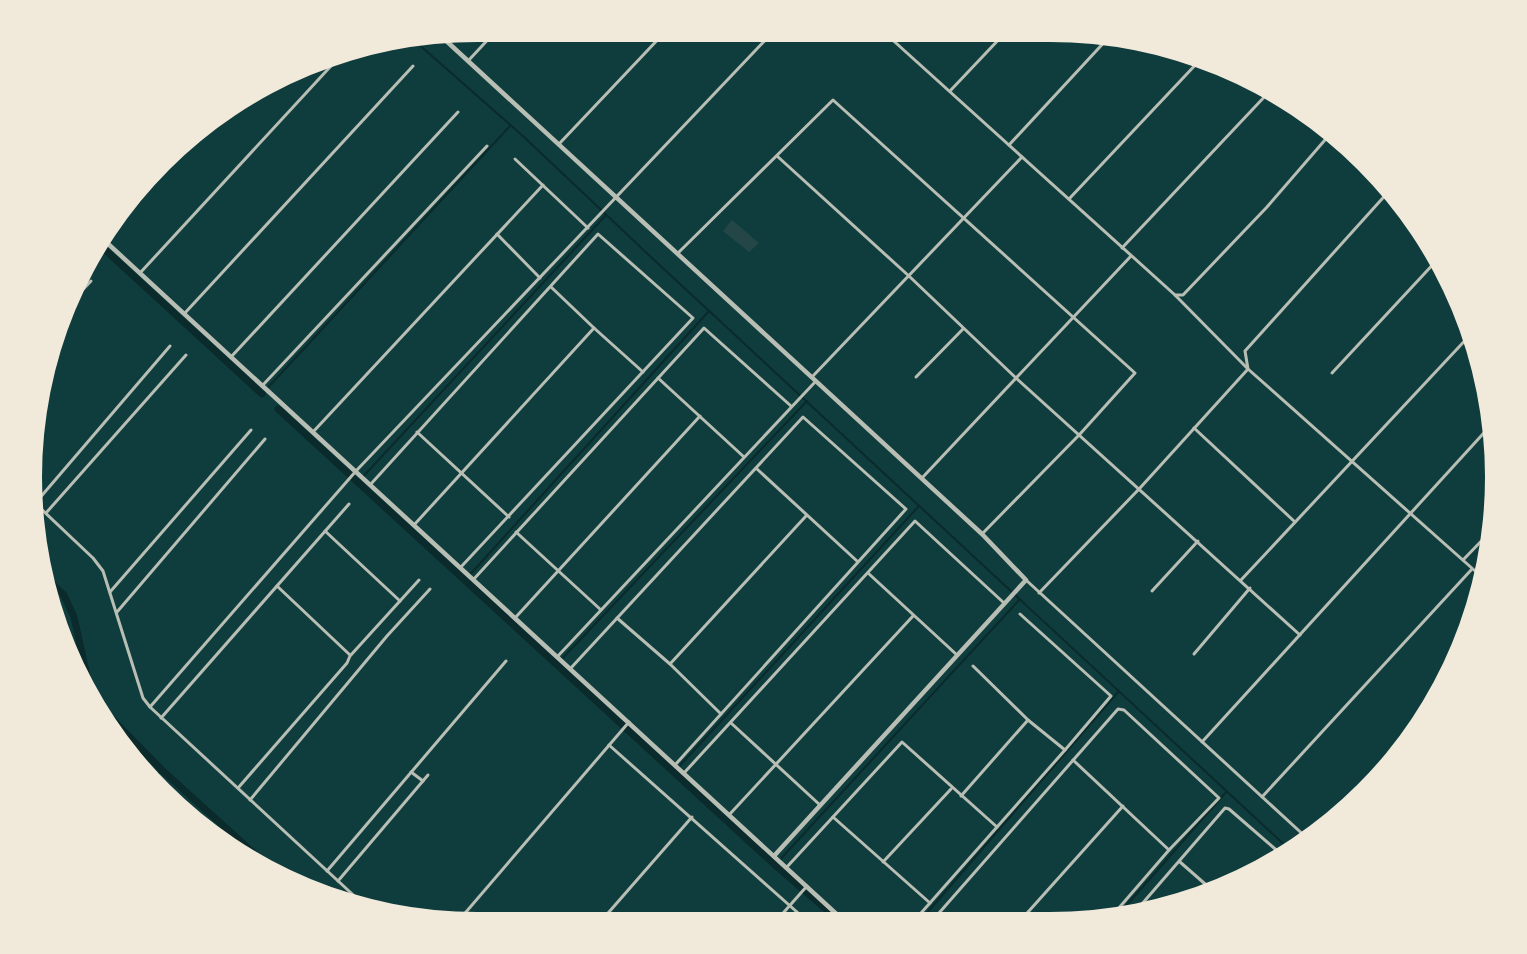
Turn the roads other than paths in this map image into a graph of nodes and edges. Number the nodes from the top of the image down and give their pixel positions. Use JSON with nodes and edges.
{"nodes":[{"id":1,"x":486,"y":42,"type":"edge"},
{"id":2,"x":655,"y":42,"type":"edge"},
{"id":3,"x":763,"y":42,"type":"edge"},
{"id":4,"x":897,"y":42,"type":"edge"},
{"id":5,"x":996,"y":42,"type":"edge"},
{"id":6,"x":449,"y":43,"type":"edge"},
{"id":7,"x":1101,"y":45,"type":"edge"},
{"id":8,"x":468,"y":61,"type":"junction"},
{"id":9,"x":413,"y":66,"type":"dead end"},
{"id":10,"x":1194,"y":66,"type":"edge"},
{"id":11,"x":329,"y":68,"type":"edge"},
{"id":12,"x":950,"y":91,"type":"junction"},
{"id":13,"x":1264,"y":98,"type":"edge"},
{"id":14,"x":458,"y":112,"type":"dead end"},
{"id":15,"x":1325,"y":141,"type":"edge"},
{"id":16,"x":559,"y":144,"type":"junction"},
{"id":17,"x":1009,"y":145,"type":"junction"},
{"id":18,"x":488,"y":146,"type":"dead end"},
{"id":19,"x":777,"y":156,"type":"junction"},
{"id":20,"x":1022,"y":157,"type":"junction"},
{"id":21,"x":515,"y":159,"type":"dead end"},
{"id":22,"x":543,"y":185,"type":"junction"},
{"id":23,"x":617,"y":197,"type":"junction"},
{"id":24,"x":1383,"y":198,"type":"edge"},
{"id":25,"x":1069,"y":199,"type":"junction"},
{"id":26,"x":964,"y":218,"type":"junction"},
{"id":27,"x":588,"y":228,"type":"junction"},
{"id":28,"x":497,"y":234,"type":"junction"},
{"id":29,"x":109,"y":245,"type":"edge"},
{"id":30,"x":1122,"y":248,"type":"junction"},
{"id":31,"x":677,"y":254,"type":"junction"},
{"id":32,"x":1131,"y":256,"type":"junction"},
{"id":33,"x":1430,"y":266,"type":"edge"},
{"id":34,"x":140,"y":274,"type":"junction"},
{"id":35,"x":910,"y":277,"type":"junction"},
{"id":36,"x":540,"y":278,"type":"junction"},
{"id":37,"x":91,"y":280,"type":"dead end"},
{"id":38,"x":88,"y":284,"type":"edge"},
{"id":39,"x":551,"y":287,"type":"junction"},
{"id":40,"x":1175,"y":295,"type":"junction"},
{"id":41,"x":184,"y":314,"type":"junction"},
{"id":42,"x":1074,"y":317,"type":"junction"},
{"id":43,"x":594,"y":328,"type":"junction"},
{"id":44,"x":964,"y":328,"type":"junction"},
{"id":45,"x":1464,"y":342,"type":"edge"},
{"id":46,"x":170,"y":346,"type":"dead end"},
{"id":47,"x":186,"y":355,"type":"dead end"},
{"id":48,"x":231,"y":357,"type":"junction"},
{"id":49,"x":1248,"y":369,"type":"junction"},
{"id":50,"x":643,"y":372,"type":"junction"},
{"id":51,"x":1332,"y":373,"type":"dead end"},
{"id":52,"x":916,"y":377,"type":"dead end"},
{"id":53,"x":658,"y":378,"type":"junction"},
{"id":54,"x":1016,"y":378,"type":"junction"},
{"id":55,"x":814,"y":379,"type":"junction"},
{"id":56,"x":262,"y":386,"type":"junction"},
{"id":57,"x":791,"y":406,"type":"junction"},
{"id":58,"x":700,"y":416,"type":"junction"},
{"id":59,"x":1194,"y":428,"type":"junction"},
{"id":60,"x":251,"y":430,"type":"dead end"},
{"id":61,"x":313,"y":432,"type":"junction"},
{"id":62,"x":417,"y":432,"type":"junction"},
{"id":63,"x":1080,"y":434,"type":"junction"},
{"id":64,"x":1482,"y":434,"type":"edge"},
{"id":65,"x":265,"y":439,"type":"dead end"},
{"id":66,"x":744,"y":457,"type":"junction"},
{"id":67,"x":1352,"y":461,"type":"junction"},
{"id":68,"x":757,"y":470,"type":"junction"},
{"id":69,"x":357,"y":472,"type":"junction"},
{"id":70,"x":461,"y":473,"type":"junction"},
{"id":71,"x":922,"y":478,"type":"junction"},
{"id":72,"x":368,"y":483,"type":"junction"},
{"id":73,"x":1140,"y":488,"type":"junction"},
{"id":74,"x":43,"y":495,"type":"edge"},
{"id":75,"x":349,"y":504,"type":"dead end"},
{"id":76,"x":44,"y":511,"type":"edge"},
{"id":77,"x":46,"y":513,"type":"junction"},
{"id":78,"x":1411,"y":513,"type":"junction"},
{"id":79,"x":806,"y":516,"type":"junction"},
{"id":80,"x":509,"y":517,"type":"junction"},
{"id":81,"x":1295,"y":522,"type":"junction"},
{"id":82,"x":414,"y":525,"type":"junction"},
{"id":83,"x":325,"y":531,"type":"junction"},
{"id":84,"x":516,"y":532,"type":"junction"},
{"id":85,"x":982,"y":534,"type":"junction"},
{"id":86,"x":1198,"y":541,"type":"junction"},
{"id":87,"x":1480,"y":542,"type":"edge"},
{"id":88,"x":1462,"y":560,"type":"junction"},
{"id":89,"x":857,"y":562,"type":"junction"},
{"id":90,"x":461,"y":569,"type":"junction"},
{"id":91,"x":1472,"y":569,"type":"junction"},
{"id":92,"x":558,"y":571,"type":"junction"},
{"id":93,"x":1475,"y":571,"type":"edge"},
{"id":94,"x":868,"y":573,"type":"junction"},
{"id":95,"x":472,"y":579,"type":"junction"},
{"id":96,"x":419,"y":580,"type":"dead end"},
{"id":97,"x":1026,"y":580,"type":"junction"},
{"id":98,"x":1241,"y":580,"type":"junction"},
{"id":99,"x":277,"y":586,"type":"junction"},
{"id":100,"x":1250,"y":588,"type":"junction"},
{"id":101,"x":430,"y":589,"type":"dead end"},
{"id":102,"x":1152,"y":591,"type":"dead end"},
{"id":103,"x":110,"y":592,"type":"junction"},
{"id":104,"x":1040,"y":593,"type":"junction"},
{"id":105,"x":400,"y":602,"type":"junction"},
{"id":106,"x":1006,"y":603,"type":"junction"},
{"id":107,"x":601,"y":610,"type":"junction"},
{"id":108,"x":117,"y":612,"type":"junction"},
{"id":109,"x":1020,"y":614,"type":"dead end"},
{"id":110,"x":913,"y":616,"type":"junction"},
{"id":111,"x":515,"y":618,"type":"junction"},
{"id":112,"x":617,"y":618,"type":"junction"},
{"id":113,"x":1300,"y":635,"type":"junction"},
{"id":114,"x":1194,"y":654,"type":"dead end"},
{"id":115,"x":958,"y":655,"type":"junction"},
{"id":116,"x":350,"y":656,"type":"junction"},
{"id":117,"x":557,"y":657,"type":"junction"},
{"id":118,"x":506,"y":661,"type":"dead end"},
{"id":119,"x":670,"y":664,"type":"junction"},
{"id":120,"x":973,"y":666,"type":"dead end"},
{"id":121,"x":570,"y":669,"type":"junction"},
{"id":122,"x":150,"y":707,"type":"junction"},
{"id":123,"x":721,"y":714,"type":"junction"},
{"id":124,"x":161,"y":718,"type":"junction"},
{"id":125,"x":1028,"y":720,"type":"junction"},
{"id":126,"x":731,"y":723,"type":"junction"},
{"id":127,"x":627,"y":724,"type":"junction"},
{"id":128,"x":1202,"y":742,"type":"junction"},
{"id":129,"x":609,"y":744,"type":"junction"},
{"id":130,"x":1065,"y":750,"type":"junction"},
{"id":131,"x":1073,"y":760,"type":"junction"},
{"id":132,"x":776,"y":763,"type":"junction"},
{"id":133,"x":675,"y":765,"type":"junction"},
{"id":134,"x":411,"y":772,"type":"junction"},
{"id":135,"x":684,"y":773,"type":"junction"},
{"id":136,"x":428,"y":776,"type":"dead end"},
{"id":137,"x":423,"y":781,"type":"junction"},
{"id":138,"x":238,"y":788,"type":"junction"},
{"id":139,"x":952,"y":788,"type":"junction"},
{"id":140,"x":961,"y":796,"type":"junction"},
{"id":141,"x":1262,"y":797,"type":"junction"},
{"id":142,"x":250,"y":800,"type":"junction"},
{"id":143,"x":820,"y":804,"type":"junction"},
{"id":144,"x":1123,"y":806,"type":"junction"},
{"id":145,"x":729,"y":814,"type":"junction"},
{"id":146,"x":692,"y":817,"type":"junction"},
{"id":147,"x":833,"y":817,"type":"junction"},
{"id":148,"x":997,"y":828,"type":"junction"},
{"id":149,"x":1301,"y":832,"type":"edge"},
{"id":150,"x":1275,"y":849,"type":"edge"},
{"id":151,"x":1169,"y":850,"type":"junction"},
{"id":152,"x":774,"y":856,"type":"junction"},
{"id":153,"x":883,"y":862,"type":"junction"},
{"id":154,"x":1180,"y":862,"type":"junction"},
{"id":155,"x":786,"y":867,"type":"junction"},
{"id":156,"x":327,"y":871,"type":"junction"},
{"id":157,"x":338,"y":881,"type":"junction"},
{"id":158,"x":1204,"y":883,"type":"edge"},
{"id":159,"x":806,"y":887,"type":"junction"},
{"id":160,"x":351,"y":893,"type":"edge"},
{"id":161,"x":1144,"y":902,"type":"edge"},
{"id":162,"x":930,"y":903,"type":"junction"},
{"id":163,"x":790,"y":906,"type":"junction"},
{"id":164,"x":1121,"y":906,"type":"edge"},
{"id":165,"x":466,"y":912,"type":"edge"},
{"id":166,"x":609,"y":912,"type":"edge"},
{"id":167,"x":784,"y":912,"type":"edge"},
{"id":168,"x":797,"y":912,"type":"edge"},
{"id":169,"x":834,"y":912,"type":"edge"},
{"id":170,"x":922,"y":912,"type":"edge"},
{"id":171,"x":940,"y":912,"type":"edge"},
{"id":172,"x":1028,"y":912,"type":"edge"}],
"edges":[{"from":1,"to":8,"type":"street"},
{"from":2,"to":16,"type":"street"},
{"from":3,"to":23,"type":"street"},
{"from":4,"to":12,"type":"street"},
{"from":5,"to":12,"type":"street"},
{"from":6,"to":8,"type":"street"},
{"from":7,"to":17,"type":"street"},
{"from":8,"to":16,"type":"street"},
{"from":9,"to":41,"type":"street"},
{"from":10,"to":25,"type":"street"},
{"from":11,"to":34,"type":"street"},
{"from":12,"to":17,"type":"street"},
{"from":13,"to":30,"type":"street"},
{"from":14,"to":48,"type":"street"},
{"from":15,"to":40,"type":"street"},
{"from":16,"to":23,"type":"street"},
{"from":17,"to":20,"type":"street"},
{"from":18,"to":56,"type":"street"},
{"from":19,"to":26,"type":"street"},
{"from":19,"to":31,"type":"street"},
{"from":19,"to":35,"type":"street"},
{"from":20,"to":25,"type":"street"},
{"from":20,"to":26,"type":"street"},
{"from":21,"to":22,"type":"street"},
{"from":22,"to":27,"type":"street"},
{"from":22,"to":28,"type":"street"},
{"from":23,"to":27,"type":"street"},
{"from":23,"to":31,"type":"street"},
{"from":24,"to":49,"type":"street"},
{"from":25,"to":30,"type":"street"},
{"from":26,"to":35,"type":"street"},
{"from":26,"to":42,"type":"street"},
{"from":27,"to":36,"type":"street"},
{"from":28,"to":36,"type":"street"},
{"from":28,"to":61,"type":"street"},
{"from":29,"to":34,"type":"street"},
{"from":30,"to":32,"type":"street"},
{"from":31,"to":55,"type":"street"},
{"from":32,"to":40,"type":"street"},
{"from":32,"to":42,"type":"street"},
{"from":33,"to":51,"type":"street"},
{"from":34,"to":41,"type":"street"},
{"from":35,"to":44,"type":"street"},
{"from":35,"to":55,"type":"street"},
{"from":36,"to":69,"type":"street"},
{"from":37,"to":38,"type":"street"},
{"from":39,"to":43,"type":"street"},
{"from":39,"to":50,"type":"street"},
{"from":39,"to":62,"type":"street"},
{"from":40,"to":49,"type":"street"},
{"from":41,"to":48,"type":"street"},
{"from":42,"to":54,"type":"street"},
{"from":42,"to":63,"type":"street"},
{"from":43,"to":50,"type":"street"},
{"from":43,"to":70,"type":"street"},
{"from":44,"to":52,"type":"street"},
{"from":44,"to":54,"type":"street"},
{"from":45,"to":67,"type":"street"},
{"from":46,"to":74,"type":"street"},
{"from":47,"to":77,"type":"street"},
{"from":48,"to":56,"type":"street"},
{"from":49,"to":59,"type":"street"},
{"from":49,"to":67,"type":"street"},
{"from":50,"to":80,"type":"street"},
{"from":53,"to":57,"type":"street"},
{"from":53,"to":58,"type":"street"},
{"from":53,"to":84,"type":"street"},
{"from":54,"to":63,"type":"street"},
{"from":54,"to":71,"type":"street"},
{"from":55,"to":57,"type":"street"},
{"from":55,"to":71,"type":"street"},
{"from":56,"to":61,"type":"street"},
{"from":57,"to":66,"type":"street"},
{"from":58,"to":66,"type":"street"},
{"from":58,"to":92,"type":"street"},
{"from":59,"to":73,"type":"street"},
{"from":59,"to":81,"type":"street"},
{"from":60,"to":103,"type":"street"},
{"from":61,"to":69,"type":"street"},
{"from":62,"to":70,"type":"street"},
{"from":62,"to":72,"type":"street"},
{"from":63,"to":73,"type":"street"},
{"from":63,"to":85,"type":"street"},
{"from":64,"to":78,"type":"street"},
{"from":65,"to":108,"type":"street"},
{"from":66,"to":107,"type":"street"},
{"from":67,"to":78,"type":"street"},
{"from":67,"to":81,"type":"street"},
{"from":68,"to":79,"type":"street"},
{"from":68,"to":89,"type":"street"},
{"from":68,"to":112,"type":"street"},
{"from":69,"to":72,"type":"street"},
{"from":69,"to":122,"type":"street"},
{"from":70,"to":80,"type":"street"},
{"from":70,"to":82,"type":"street"},
{"from":71,"to":85,"type":"street"},
{"from":72,"to":82,"type":"street"},
{"from":73,"to":86,"type":"street"},
{"from":73,"to":104,"type":"street"},
{"from":75,"to":83,"type":"street"},
{"from":76,"to":77,"type":"street"},
{"from":77,"to":103,"type":"street"},
{"from":78,"to":88,"type":"street"},
{"from":78,"to":113,"type":"street"},
{"from":79,"to":89,"type":"street"},
{"from":79,"to":119,"type":"street"},
{"from":80,"to":90,"type":"street"},
{"from":81,"to":98,"type":"street"},
{"from":82,"to":90,"type":"street"},
{"from":83,"to":99,"type":"street"},
{"from":83,"to":105,"type":"street"},
{"from":84,"to":92,"type":"street"},
{"from":84,"to":95,"type":"street"},
{"from":85,"to":97,"type":"street"},
{"from":86,"to":98,"type":"street"},
{"from":86,"to":102,"type":"street"},
{"from":87,"to":88,"type":"street"},
{"from":88,"to":91,"type":"street"},
{"from":89,"to":123,"type":"street"},
{"from":90,"to":95,"type":"street"},
{"from":91,"to":93,"type":"street"},
{"from":91,"to":141,"type":"street"},
{"from":92,"to":107,"type":"street"},
{"from":92,"to":111,"type":"street"},
{"from":94,"to":106,"type":"street"},
{"from":94,"to":110,"type":"street"},
{"from":94,"to":126,"type":"street"},
{"from":95,"to":111,"type":"street"},
{"from":96,"to":105,"type":"street"},
{"from":97,"to":104,"type":"street"},
{"from":97,"to":106,"type":"street"},
{"from":98,"to":100,"type":"street"},
{"from":99,"to":116,"type":"street"},
{"from":99,"to":124,"type":"street"},
{"from":100,"to":113,"type":"street"},
{"from":100,"to":114,"type":"street"},
{"from":101,"to":142,"type":"street"},
{"from":103,"to":108,"type":"street"},
{"from":104,"to":128,"type":"street"},
{"from":105,"to":116,"type":"street"},
{"from":106,"to":115,"type":"street"},
{"from":107,"to":117,"type":"street"},
{"from":108,"to":122,"type":"street"},
{"from":109,"to":130,"type":"street"},
{"from":110,"to":115,"type":"street"},
{"from":110,"to":132,"type":"street"},
{"from":111,"to":117,"type":"street"},
{"from":112,"to":119,"type":"street"},
{"from":112,"to":121,"type":"street"},
{"from":113,"to":128,"type":"street"},
{"from":115,"to":143,"type":"street"},
{"from":116,"to":138,"type":"street"},
{"from":117,"to":121,"type":"street"},
{"from":118,"to":134,"type":"street"},
{"from":119,"to":123,"type":"street"},
{"from":120,"to":125,"type":"street"},
{"from":121,"to":127,"type":"street"},
{"from":122,"to":124,"type":"street"},
{"from":123,"to":133,"type":"street"},
{"from":124,"to":138,"type":"street"},
{"from":125,"to":130,"type":"street"},
{"from":125,"to":140,"type":"street"},
{"from":126,"to":132,"type":"street"},
{"from":126,"to":135,"type":"street"},
{"from":127,"to":129,"type":"street"},
{"from":127,"to":133,"type":"street"},
{"from":128,"to":141,"type":"street"},
{"from":129,"to":146,"type":"street"},
{"from":129,"to":165,"type":"street"},
{"from":130,"to":148,"type":"street"},
{"from":131,"to":144,"type":"street"},
{"from":131,"to":151,"type":"street"},
{"from":131,"to":171,"type":"street"},
{"from":132,"to":143,"type":"street"},
{"from":132,"to":145,"type":"street"},
{"from":133,"to":135,"type":"street"},
{"from":134,"to":137,"type":"street"},
{"from":134,"to":156,"type":"street"},
{"from":135,"to":145,"type":"street"},
{"from":136,"to":137,"type":"street"},
{"from":137,"to":157,"type":"street"},
{"from":138,"to":142,"type":"street"},
{"from":139,"to":140,"type":"street"},
{"from":139,"to":147,"type":"street"},
{"from":139,"to":153,"type":"street"},
{"from":140,"to":148,"type":"street"},
{"from":141,"to":149,"type":"street"},
{"from":142,"to":156,"type":"street"},
{"from":143,"to":152,"type":"street"},
{"from":144,"to":151,"type":"street"},
{"from":144,"to":172,"type":"street"},
{"from":145,"to":152,"type":"street"},
{"from":146,"to":163,"type":"street"},
{"from":146,"to":166,"type":"street"},
{"from":147,"to":153,"type":"street"},
{"from":147,"to":155,"type":"street"},
{"from":148,"to":162,"type":"street"},
{"from":150,"to":154,"type":"street"},
{"from":151,"to":164,"type":"street"},
{"from":152,"to":155,"type":"street"},
{"from":153,"to":162,"type":"street"},
{"from":154,"to":158,"type":"street"},
{"from":154,"to":161,"type":"street"},
{"from":155,"to":159,"type":"street"},
{"from":156,"to":157,"type":"street"},
{"from":157,"to":160,"type":"street"},
{"from":159,"to":163,"type":"street"},
{"from":159,"to":169,"type":"street"},
{"from":162,"to":170,"type":"street"},
{"from":163,"to":167,"type":"street"},
{"from":163,"to":168,"type":"street"}]}
